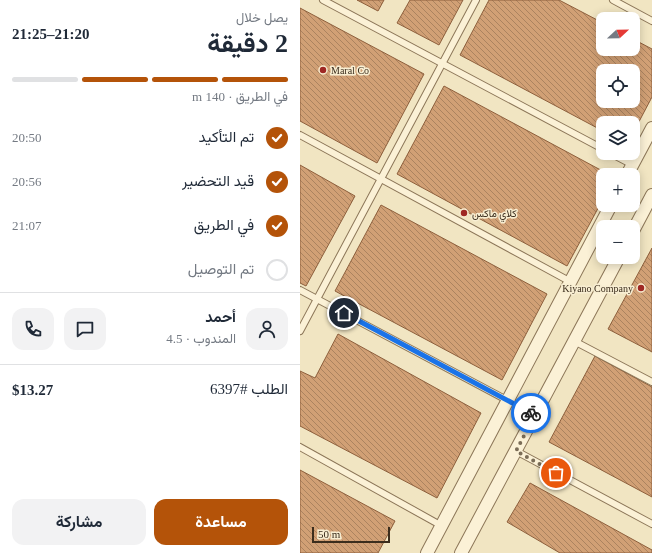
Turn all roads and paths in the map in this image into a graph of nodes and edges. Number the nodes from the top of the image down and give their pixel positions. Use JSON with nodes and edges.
{"nodes":[{"id":1,"x":323,"y":0,"type":"edge"},
{"id":2,"x":476,"y":0,"type":"edge"},
{"id":3,"x":613,"y":0,"type":"edge"},
{"id":4,"x":652,"y":21,"type":"edge"},
{"id":5,"x":442,"y":63,"type":"junction"},
{"id":6,"x":652,"y":128,"type":"edge"},
{"id":7,"x":300,"y":135,"type":"edge"},
{"id":8,"x":596,"y":145,"type":"edge"},
{"id":9,"x":618,"y":160,"type":"edge"},
{"id":10,"x":628,"y":168,"type":"edge"},
{"id":11,"x":631,"y":168,"type":"edge"},
{"id":12,"x":381,"y":179,"type":"junction"},
{"id":13,"x":652,"y":195,"type":"edge"},
{"id":14,"x":607,"y":212,"type":"edge"},
{"id":15,"x":648,"y":213,"type":"edge"},
{"id":16,"x":640,"y":223,"type":"edge"},
{"id":17,"x":615,"y":264,"type":"edge"},
{"id":18,"x":571,"y":282,"type":"junction"},
{"id":19,"x":300,"y":290,"type":"edge"},
{"id":20,"x":317,"y":299,"type":"junction"},
{"id":21,"x":300,"y":331,"type":"edge"},
{"id":22,"x":574,"y":341,"type":"junction"},
{"id":23,"x":652,"y":382,"type":"edge"},
{"id":24,"x":508,"y":401,"type":"junction"},
{"id":25,"x":535,"y":415,"type":"junction"},
{"id":26,"x":300,"y":447,"type":"edge"},
{"id":27,"x":516,"y":451,"type":"junction"},
{"id":28,"x":652,"y":524,"type":"edge"},
{"id":29,"x":442,"y":526,"type":"junction"},
{"id":30,"x":427,"y":553,"type":"edge"},
{"id":31,"x":461,"y":553,"type":"edge"}],
"edges":[{"from":1,"to":5,"type":"lane"},
{"from":2,"to":5,"type":"lane"},
{"from":3,"to":4,"type":"lane"},
{"from":5,"to":8,"type":"lane"},
{"from":5,"to":12,"type":"lane"},
{"from":6,"to":11,"type":"street"},
{"from":7,"to":12,"type":"lane"},
{"from":9,"to":10,"type":"lane"},
{"from":12,"to":18,"type":"lane"},
{"from":12,"to":20,"type":"lane"},
{"from":13,"to":15,"type":"street"},
{"from":14,"to":18,"type":"street"},
{"from":15,"to":16,"type":"street"},
{"from":17,"to":22,"type":"street"},
{"from":18,"to":24,"type":"street"},
{"from":19,"to":20,"type":"lane"},
{"from":20,"to":21,"type":"lane"},
{"from":20,"to":24,"type":"lane"},
{"from":22,"to":23,"type":"lane"},
{"from":22,"to":25,"type":"street"},
{"from":24,"to":25,"type":"lane"},
{"from":24,"to":29,"type":"street"},
{"from":25,"to":27,"type":"street"},
{"from":26,"to":29,"type":"lane"},
{"from":27,"to":28,"type":"lane"},
{"from":27,"to":31,"type":"street"},
{"from":29,"to":30,"type":"street"}]}
